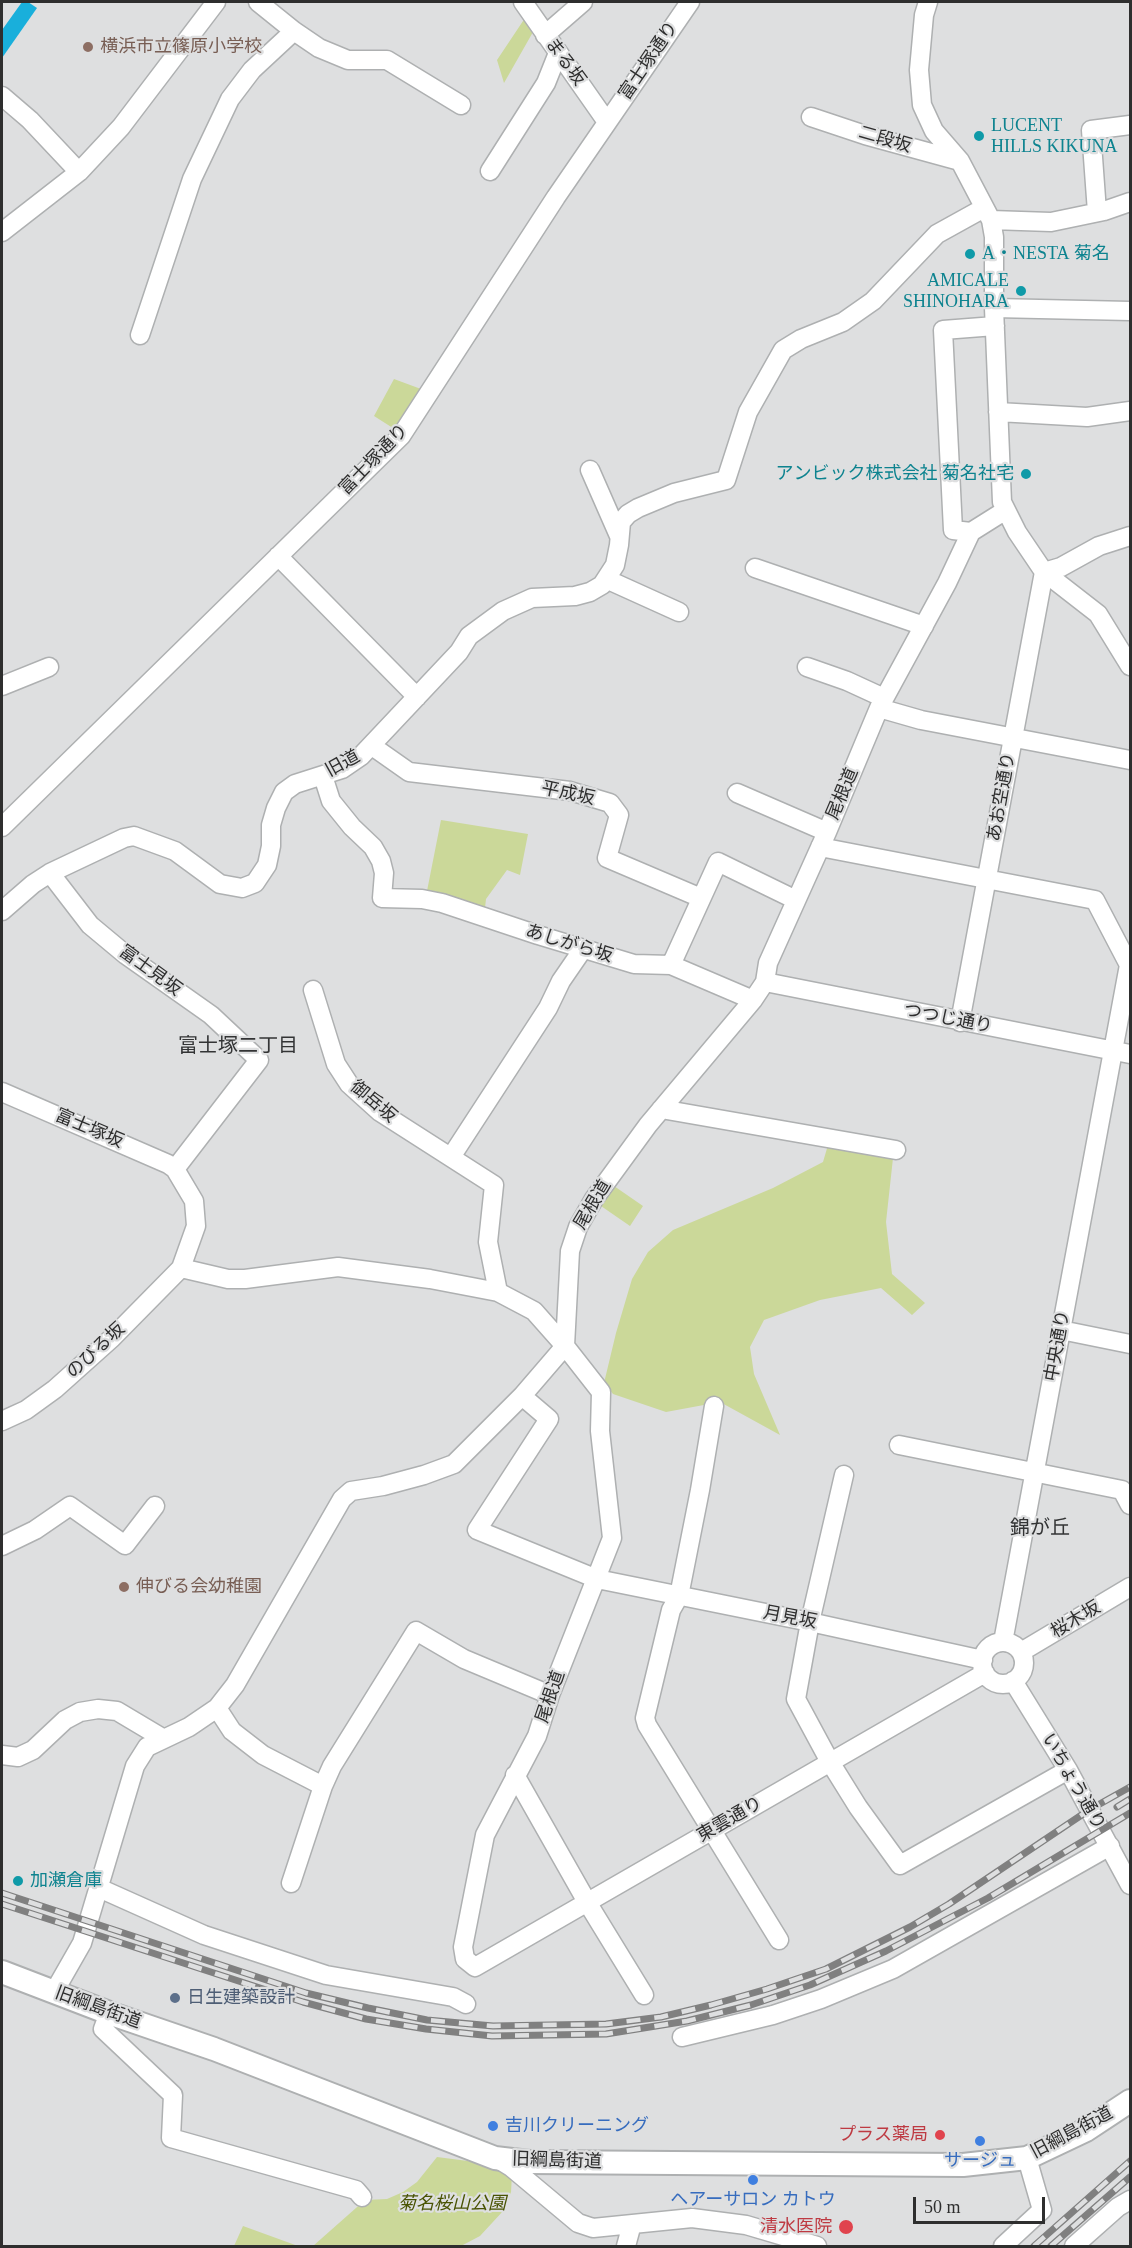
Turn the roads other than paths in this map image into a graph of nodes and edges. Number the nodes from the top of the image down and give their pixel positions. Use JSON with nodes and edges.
{"nodes":[{"id":1,"x":216,"y":2,"type":"edge"},
{"id":2,"x":258,"y":2,"type":"edge"},
{"id":3,"x":523,"y":2,"type":"edge"},
{"id":4,"x":583,"y":2,"type":"edge"},
{"id":5,"x":690,"y":2,"type":"edge"},
{"id":6,"x":928,"y":2,"type":"edge"},
{"id":7,"x":294,"y":31,"type":"junction"},
{"id":8,"x":545,"y":35,"type":"junction"},
{"id":9,"x":558,"y":53,"type":"junction"},
{"id":10,"x":2,"y":96,"type":"edge"},
{"id":11,"x":461,"y":105,"type":"dead end"},
{"id":12,"x":811,"y":117,"type":"dead end"},
{"id":13,"x":608,"y":122,"type":"junction"},
{"id":14,"x":1131,"y":125,"type":"edge"},
{"id":15,"x":960,"y":161,"type":"junction"},
{"id":16,"x":490,"y":171,"type":"dead end"},
{"id":17,"x":79,"y":172,"type":"junction"},
{"id":18,"x":1131,"y":202,"type":"edge"},
{"id":19,"x":1097,"y":213,"type":"junction"},
{"id":20,"x":987,"y":214,"type":"junction"},
{"id":21,"x":2,"y":232,"type":"edge"},
{"id":22,"x":1131,"y":311,"type":"edge"},
{"id":23,"x":994,"y":317,"type":"junction"},
{"id":24,"x":140,"y":335,"type":"dead end"},
{"id":25,"x":1131,"y":411,"type":"edge"},
{"id":26,"x":998,"y":412,"type":"junction"},
{"id":27,"x":590,"y":470,"type":"dead end"},
{"id":28,"x":1006,"y":510,"type":"junction"},
{"id":29,"x":971,"y":532,"type":"junction"},
{"id":30,"x":620,"y":536,"type":"junction"},
{"id":31,"x":1131,"y":536,"type":"edge"},
{"id":32,"x":278,"y":556,"type":"junction"},
{"id":33,"x":755,"y":568,"type":"dead end"},
{"id":34,"x":1044,"y":572,"type":"junction"},
{"id":35,"x":606,"y":579,"type":"junction"},
{"id":36,"x":679,"y":612,"type":"dead end"},
{"id":37,"x":924,"y":626,"type":"junction"},
{"id":38,"x":1131,"y":666,"type":"edge"},
{"id":39,"x":49,"y":667,"type":"dead end"},
{"id":40,"x":807,"y":667,"type":"dead end"},
{"id":41,"x":2,"y":686,"type":"edge"},
{"id":42,"x":417,"y":697,"type":"junction"},
{"id":43,"x":882,"y":703,"type":"junction"},
{"id":44,"x":1013,"y":738,"type":"junction"},
{"id":45,"x":372,"y":746,"type":"junction"},
{"id":46,"x":1131,"y":760,"type":"edge"},
{"id":47,"x":323,"y":776,"type":"junction"},
{"id":48,"x":737,"y":793,"type":"dead end"},
{"id":49,"x":2,"y":827,"type":"edge"},
{"id":50,"x":824,"y":839,"type":"junction"},
{"id":51,"x":50,"y":873,"type":"junction"},
{"id":52,"x":987,"y":880,"type":"junction"},
{"id":53,"x":701,"y":898,"type":"junction"},
{"id":54,"x":796,"y":900,"type":"junction"},
{"id":55,"x":2,"y":911,"type":"edge"},
{"id":56,"x":583,"y":949,"type":"junction"},
{"id":57,"x":670,"y":965,"type":"junction"},
{"id":58,"x":765,"y":982,"type":"junction"},
{"id":59,"x":313,"y":990,"type":"dead end"},
{"id":60,"x":753,"y":1000,"type":"junction"},
{"id":61,"x":960,"y":1022,"type":"junction"},
{"id":62,"x":1112,"y":1051,"type":"junction"},
{"id":63,"x":1131,"y":1054,"type":"edge"},
{"id":64,"x":2,"y":1092,"type":"edge"},
{"id":65,"x":661,"y":1109,"type":"junction"},
{"id":66,"x":896,"y":1150,"type":"dead end"},
{"id":67,"x":451,"y":1157,"type":"junction"},
{"id":68,"x":176,"y":1169,"type":"junction"},
{"id":69,"x":181,"y":1268,"type":"junction"},
{"id":70,"x":498,"y":1292,"type":"junction"},
{"id":71,"x":1060,"y":1330,"type":"junction"},
{"id":72,"x":1131,"y":1344,"type":"edge"},
{"id":73,"x":565,"y":1347,"type":"junction"},
{"id":74,"x":522,"y":1396,"type":"junction"},
{"id":75,"x":714,"y":1406,"type":"dead end"},
{"id":76,"x":2,"y":1421,"type":"edge"},
{"id":77,"x":899,"y":1445,"type":"dead end"},
{"id":78,"x":1034,"y":1473,"type":"junction"},
{"id":79,"x":844,"y":1475,"type":"dead end"},
{"id":80,"x":1131,"y":1505,"type":"edge"},
{"id":81,"x":155,"y":1506,"type":"dead end"},
{"id":82,"x":2,"y":1546,"type":"edge"},
{"id":83,"x":597,"y":1579,"type":"junction"},
{"id":84,"x":1131,"y":1587,"type":"edge"},
{"id":85,"x":679,"y":1596,"type":"junction"},
{"id":86,"x":810,"y":1622,"type":"junction"},
{"id":87,"x":1003,"y":1642,"type":"junction"},
{"id":88,"x":1021,"y":1652,"type":"junction"},
{"id":89,"x":984,"y":1666,"type":"junction"},
{"id":90,"x":1012,"y":1681,"type":"junction"},
{"id":91,"x":550,"y":1695,"type":"junction"},
{"id":92,"x":217,"y":1708,"type":"junction"},
{"id":93,"x":164,"y":1739,"type":"junction"},
{"id":94,"x":2,"y":1755,"type":"edge"},
{"id":95,"x":830,"y":1762,"type":"junction"},
{"id":96,"x":1068,"y":1770,"type":"junction"},
{"id":97,"x":515,"y":1775,"type":"junction"},
{"id":98,"x":323,"y":1786,"type":"junction"},
{"id":99,"x":712,"y":1830,"type":"junction"},
{"id":100,"x":1110,"y":1846,"type":"junction"},
{"id":101,"x":291,"y":1883,"type":"dead end"},
{"id":102,"x":1131,"y":1885,"type":"edge"},
{"id":103,"x":99,"y":1888,"type":"junction"},
{"id":104,"x":587,"y":1902,"type":"junction"},
{"id":105,"x":779,"y":1940,"type":"dead end"},
{"id":106,"x":475,"y":1967,"type":"joint"},
{"id":107,"x":2,"y":1972,"type":"edge"},
{"id":108,"x":54,"y":1992,"type":"junction"},
{"id":109,"x":644,"y":1995,"type":"dead end"},
{"id":110,"x":466,"y":2004,"type":"dead end"},
{"id":111,"x":109,"y":2013,"type":"junction"},
{"id":112,"x":682,"y":2037,"type":"dead end"},
{"id":113,"x":1131,"y":2101,"type":"edge"},
{"id":114,"x":495,"y":2158,"type":"junction"},
{"id":115,"x":1027,"y":2158,"type":"junction"},
{"id":116,"x":362,"y":2197,"type":"dead end"},
{"id":117,"x":1124,"y":2204,"type":"edge"},
{"id":118,"x":632,"y":2224,"type":"junction"},
{"id":119,"x":626,"y":2247,"type":"edge"},
{"id":120,"x":817,"y":2247,"type":"edge"},
{"id":121,"x":1004,"y":2247,"type":"edge"},
{"id":122,"x":1074,"y":2247,"type":"edge"}],
"edges":[{"from":1,"to":17,"type":"street"},
{"from":2,"to":7,"type":"street"},
{"from":3,"to":8,"type":"street","name":"まる坂"},
{"from":4,"to":8,"type":"street"},
{"from":5,"to":13,"type":"street","name":"富士塚通り"},
{"from":6,"to":15,"type":"street"},
{"from":7,"to":11,"type":"street"},
{"from":7,"to":24,"type":"street"},
{"from":8,"to":9,"type":"street","name":"まる坂"},
{"from":9,"to":13,"type":"street","name":"まる坂"},
{"from":9,"to":16,"type":"street"},
{"from":10,"to":17,"type":"street"},
{"from":12,"to":15,"type":"street","name":"二段坂"},
{"from":13,"to":32,"type":"street","name":"富士塚通り"},
{"from":14,"to":19,"type":"street"},
{"from":15,"to":20,"type":"street"},
{"from":17,"to":21,"type":"street"},
{"from":18,"to":19,"type":"street"},
{"from":19,"to":20,"type":"street"},
{"from":20,"to":23,"type":"street"},
{"from":20,"to":30,"type":"street"},
{"from":22,"to":23,"type":"street"},
{"from":23,"to":26,"type":"street"},
{"from":23,"to":29,"type":"street"},
{"from":25,"to":26,"type":"street"},
{"from":26,"to":28,"type":"street"},
{"from":27,"to":30,"type":"street"},
{"from":28,"to":29,"type":"street"},
{"from":28,"to":34,"type":"street"},
{"from":29,"to":37,"type":"street","name":"尾根道"},
{"from":30,"to":35,"type":"street"},
{"from":31,"to":34,"type":"street"},
{"from":32,"to":42,"type":"street"},
{"from":32,"to":49,"type":"street","name":"富士塚通り"},
{"from":33,"to":37,"type":"street"},
{"from":34,"to":38,"type":"street"},
{"from":34,"to":44,"type":"street","name":"あお空通り"},
{"from":35,"to":36,"type":"street"},
{"from":35,"to":42,"type":"street","name":"旧道"},
{"from":37,"to":43,"type":"street","name":"尾根道"},
{"from":39,"to":41,"type":"street"},
{"from":40,"to":43,"type":"street"},
{"from":42,"to":45,"type":"street","name":"旧道"},
{"from":43,"to":44,"type":"street"},
{"from":43,"to":50,"type":"street","name":"尾根道"},
{"from":44,"to":46,"type":"street"},
{"from":44,"to":52,"type":"street","name":"あお空通り"},
{"from":45,"to":47,"type":"street","name":"旧道"},
{"from":45,"to":53,"type":"street","name":"平成坂"},
{"from":47,"to":51,"type":"street","name":"旧道"},
{"from":47,"to":56,"type":"street","name":"あしがら坂"},
{"from":48,"to":50,"type":"street"},
{"from":50,"to":52,"type":"street"},
{"from":50,"to":54,"type":"street","name":"尾根道"},
{"from":51,"to":55,"type":"street","name":"旧道"},
{"from":51,"to":68,"type":"street","name":"富士見坂"},
{"from":52,"to":61,"type":"street","name":"あお空通り"},
{"from":52,"to":62,"type":"street","name":"中央通り"},
{"from":53,"to":54,"type":"street"},
{"from":53,"to":57,"type":"street"},
{"from":54,"to":58,"type":"street","name":"尾根道"},
{"from":56,"to":57,"type":"street","name":"あしがら坂"},
{"from":56,"to":67,"type":"street"},
{"from":57,"to":60,"type":"street","name":"あしがら坂"},
{"from":58,"to":60,"type":"street","name":"尾根道"},
{"from":58,"to":61,"type":"street","name":"つつじ通り"},
{"from":59,"to":67,"type":"street","name":"御岳坂"},
{"from":60,"to":65,"type":"street","name":"尾根道"},
{"from":61,"to":62,"type":"street","name":"つつじ通り"},
{"from":62,"to":63,"type":"street","name":"つつじ通り"},
{"from":62,"to":71,"type":"street","name":"中央通り"},
{"from":64,"to":68,"type":"street","name":"富士塚坂"},
{"from":65,"to":66,"type":"street"},
{"from":65,"to":73,"type":"street","name":"尾根道"},
{"from":67,"to":70,"type":"street","name":"御岳坂"},
{"from":68,"to":69,"type":"street"},
{"from":69,"to":70,"type":"street"},
{"from":69,"to":76,"type":"street","name":"のびる坂"},
{"from":70,"to":73,"type":"street"},
{"from":71,"to":72,"type":"street"},
{"from":71,"to":78,"type":"street","name":"中央通り"},
{"from":73,"to":74,"type":"street"},
{"from":73,"to":83,"type":"street","name":"尾根道"},
{"from":74,"to":83,"type":"street","name":"月見坂"},
{"from":74,"to":92,"type":"street"},
{"from":75,"to":85,"type":"street"},
{"from":77,"to":78,"type":"street"},
{"from":78,"to":80,"type":"street"},
{"from":78,"to":87,"type":"street","name":"中央通り"},
{"from":79,"to":86,"type":"street"},
{"from":81,"to":82,"type":"street"},
{"from":83,"to":85,"type":"street","name":"月見坂"},
{"from":83,"to":91,"type":"street","name":"尾根道"},
{"from":84,"to":88,"type":"street","name":"桜木坂"},
{"from":85,"to":86,"type":"street","name":"月見坂"},
{"from":85,"to":99,"type":"street"},
{"from":86,"to":89,"type":"street","name":"月見坂"},
{"from":86,"to":95,"type":"street"},
{"from":87,"to":88,"type":"street"},
{"from":87,"to":89,"type":"street"},
{"from":88,"to":90,"type":"street"},
{"from":89,"to":90,"type":"street"},
{"from":89,"to":95,"type":"street","name":"東雲通り"},
{"from":90,"to":96,"type":"street","name":"いちょう通り"},
{"from":91,"to":97,"type":"street","name":"尾根道"},
{"from":91,"to":98,"type":"street"},
{"from":92,"to":93,"type":"street"},
{"from":92,"to":98,"type":"street"},
{"from":93,"to":94,"type":"street"},
{"from":93,"to":103,"type":"street"},
{"from":95,"to":96,"type":"street"},
{"from":95,"to":99,"type":"street","name":"東雲通り"},
{"from":96,"to":100,"type":"street","name":"いちょう通り"},
{"from":97,"to":104,"type":"street"},
{"from":97,"to":106,"type":"street","name":"尾根道"},
{"from":98,"to":101,"type":"street"},
{"from":99,"to":104,"type":"street","name":"東雲通り"},
{"from":99,"to":105,"type":"street"},
{"from":100,"to":102,"type":"street","name":"いちょう通り"},
{"from":100,"to":112,"type":"street"},
{"from":103,"to":108,"type":"street"},
{"from":103,"to":110,"type":"street"},
{"from":104,"to":106,"type":"street","name":"東雲通り"},
{"from":104,"to":109,"type":"street"},
{"from":107,"to":108,"type":"street","name":"旧綱島街道"},
{"from":108,"to":111,"type":"street","name":"旧綱島街道"},
{"from":111,"to":114,"type":"street","name":"旧綱島街道"},
{"from":111,"to":116,"type":"street"},
{"from":113,"to":115,"type":"street","name":"旧綱島街道"},
{"from":114,"to":115,"type":"street","name":"旧綱島街道"},
{"from":114,"to":118,"type":"street"},
{"from":115,"to":121,"type":"street"},
{"from":117,"to":122,"type":"street"},
{"from":118,"to":119,"type":"street"},
{"from":118,"to":120,"type":"street"}]}
